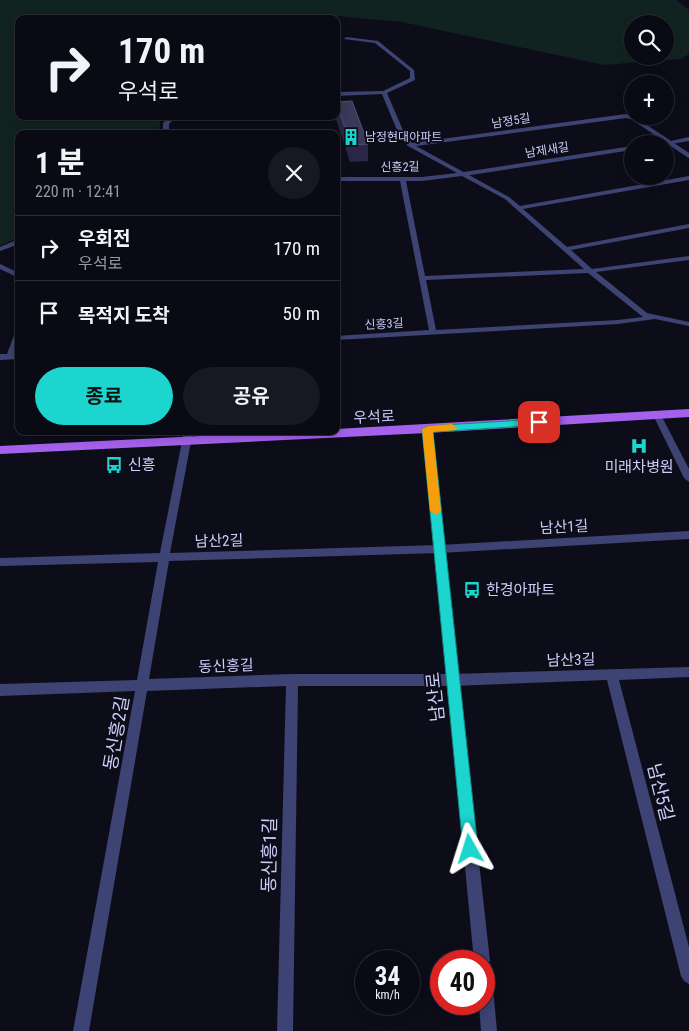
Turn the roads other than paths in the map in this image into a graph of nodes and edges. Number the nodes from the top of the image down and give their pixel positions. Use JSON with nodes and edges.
{"nodes":[{"id":1,"x":346,"y":38,"type":"dead end"},
{"id":2,"x":384,"y":92,"type":"junction"},
{"id":3,"x":340,"y":94,"type":"edge"},
{"id":4,"x":658,"y":135,"type":"edge"},
{"id":5,"x":689,"y":140,"type":"edge"},
{"id":6,"x":674,"y":142,"type":"edge"},
{"id":7,"x":410,"y":146,"type":"junction"},
{"id":8,"x":674,"y":146,"type":"edge"},
{"id":9,"x":624,"y":149,"type":"edge"},
{"id":10,"x":689,"y":156,"type":"edge"},
{"id":11,"x":464,"y":174,"type":"junction"},
{"id":12,"x":441,"y":177,"type":"junction"},
{"id":13,"x":689,"y":178,"type":"edge"},
{"id":14,"x":340,"y":179,"type":"edge"},
{"id":15,"x":403,"y":179,"type":"junction"},
{"id":16,"x":406,"y":193,"type":"junction"},
{"id":17,"x":518,"y":208,"type":"junction"},
{"id":18,"x":689,"y":226,"type":"edge"},
{"id":19,"x":15,"y":242,"type":"edge"},
{"id":20,"x":0,"y":249,"type":"edge"},
{"id":21,"x":568,"y":250,"type":"junction"},
{"id":22,"x":689,"y":258,"type":"edge"},
{"id":23,"x":0,"y":266,"type":"edge"},
{"id":24,"x":590,"y":272,"type":"junction"},
{"id":25,"x":15,"y":274,"type":"edge"},
{"id":26,"x":422,"y":278,"type":"junction"},
{"id":27,"x":653,"y":318,"type":"junction"},
{"id":28,"x":689,"y":324,"type":"edge"},
{"id":29,"x":433,"y":333,"type":"junction"},
{"id":30,"x":340,"y":338,"type":"edge"},
{"id":31,"x":15,"y":356,"type":"edge"},
{"id":32,"x":0,"y":357,"type":"edge"},
{"id":33,"x":689,"y":413,"type":"edge"},
{"id":34,"x":657,"y":415,"type":"junction"},
{"id":35,"x":428,"y":429,"type":"junction"},
{"id":36,"x":340,"y":432,"type":"edge"},
{"id":37,"x":222,"y":435,"type":"edge"},
{"id":38,"x":188,"y":436,"type":"edge"},
{"id":39,"x":0,"y":450,"type":"edge"},
{"id":40,"x":689,"y":478,"type":"edge"},
{"id":41,"x":689,"y":535,"type":"edge"},
{"id":42,"x":440,"y":549,"type":"junction"},
{"id":43,"x":164,"y":558,"type":"junction"},
{"id":44,"x":0,"y":562,"type":"edge"},
{"id":45,"x":689,"y":672,"type":"edge"},
{"id":46,"x":612,"y":675,"type":"junction"},
{"id":47,"x":292,"y":680,"type":"junction"},
{"id":48,"x":453,"y":680,"type":"junction"},
{"id":49,"x":142,"y":685,"type":"junction"},
{"id":50,"x":0,"y":690,"type":"edge"},
{"id":51,"x":481,"y":950,"type":"edge"},
{"id":52,"x":689,"y":976,"type":"edge"},
{"id":53,"x":488,"y":1015,"type":"edge"},
{"id":54,"x":81,"y":1031,"type":"edge"},
{"id":55,"x":285,"y":1031,"type":"edge"},
{"id":56,"x":489,"y":1031,"type":"edge"}],
"edges":[{"from":1,"to":2,"type":"street"},
{"from":2,"to":3,"type":"street"},
{"from":2,"to":7,"type":"street"},
{"from":4,"to":7,"type":"street","name":"남정5길"},
{"from":5,"to":6,"type":"street"},
{"from":7,"to":11,"type":"street"},
{"from":8,"to":10,"type":"street"},
{"from":9,"to":11,"type":"street","name":"남제새길"},
{"from":11,"to":12,"type":"street","name":"신흥2길"},
{"from":11,"to":17,"type":"street"},
{"from":12,"to":15,"type":"street","name":"신흥2길"},
{"from":12,"to":16,"type":"street"},
{"from":13,"to":17,"type":"street"},
{"from":14,"to":15,"type":"street","name":"신흥2길"},
{"from":15,"to":16,"type":"street"},
{"from":16,"to":26,"type":"street"},
{"from":17,"to":21,"type":"street"},
{"from":18,"to":21,"type":"street"},
{"from":19,"to":20,"type":"street"},
{"from":21,"to":24,"type":"street"},
{"from":22,"to":24,"type":"street"},
{"from":23,"to":25,"type":"street"},
{"from":24,"to":26,"type":"street"},
{"from":24,"to":27,"type":"street"},
{"from":26,"to":29,"type":"street"},
{"from":27,"to":28,"type":"street"},
{"from":27,"to":29,"type":"street"},
{"from":29,"to":30,"type":"street","name":"신흥3길"},
{"from":31,"to":32,"type":"street"},
{"from":33,"to":34,"type":"main road","name":"우석로"},
{"from":34,"to":35,"type":"main road","name":"우석로"},
{"from":34,"to":40,"type":"street"},
{"from":35,"to":36,"type":"main road","name":"우석로"},
{"from":35,"to":42,"type":"street","name":"남산로"},
{"from":37,"to":38,"type":"main road","name":"우석로"},
{"from":38,"to":39,"type":"main road","name":"우석로"},
{"from":38,"to":43,"type":"street","name":"동신흥2길"},
{"from":41,"to":42,"type":"street","name":"남산1길"},
{"from":42,"to":43,"type":"street","name":"남산2길"},
{"from":42,"to":48,"type":"street","name":"남산로"},
{"from":43,"to":44,"type":"street","name":"남산2길"},
{"from":43,"to":49,"type":"street","name":"동신흥2길"},
{"from":45,"to":46,"type":"street","name":"남산3길"},
{"from":46,"to":48,"type":"street","name":"남산3길"},
{"from":46,"to":52,"type":"street","name":"남산5길"},
{"from":47,"to":48,"type":"street","name":"동신흥길"},
{"from":47,"to":49,"type":"street","name":"동신흥길"},
{"from":47,"to":55,"type":"street","name":"동신흥1길"},
{"from":48,"to":51,"type":"street","name":"남산로"},
{"from":49,"to":50,"type":"street","name":"동신흥길"},
{"from":49,"to":54,"type":"street","name":"동신흥2길"},
{"from":53,"to":56,"type":"street"}]}
